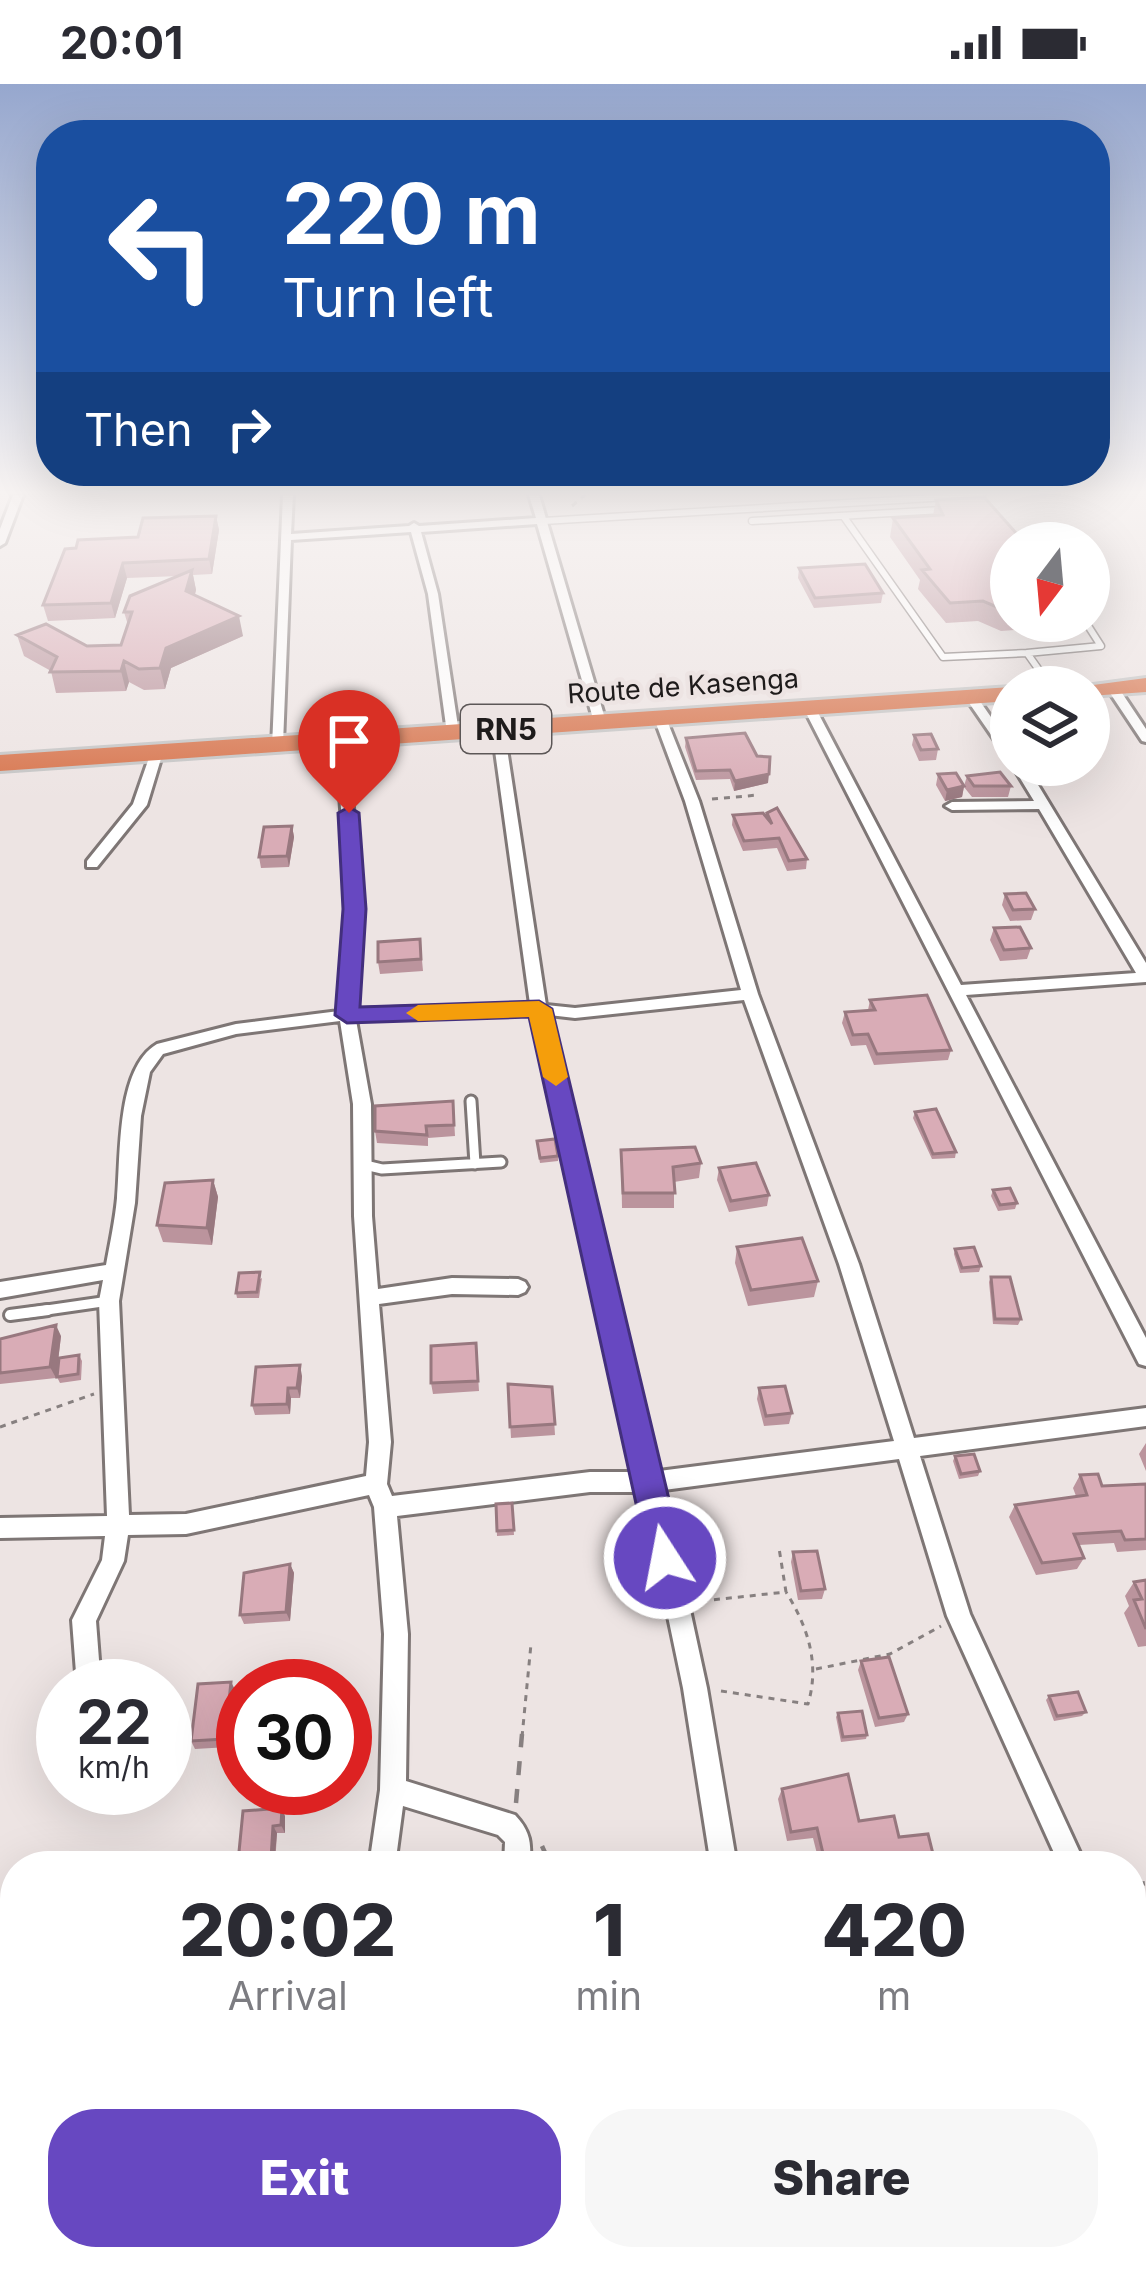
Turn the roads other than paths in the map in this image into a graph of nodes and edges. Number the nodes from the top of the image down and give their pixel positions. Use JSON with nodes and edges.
{"nodes":[{"id":1,"x":286,"y":597,"type":"edge"},
{"id":2,"x":433,"y":597,"type":"edge"},
{"id":3,"x":565,"y":597,"type":"edge"},
{"id":4,"x":901,"y":597,"type":"edge"},
{"id":5,"x":1098,"y":642,"type":"edge"},
{"id":6,"x":1028,"y":653,"type":"junction"},
{"id":7,"x":1037,"y":666,"type":"edge"},
{"id":8,"x":1146,"y":685,"type":"edge"},
{"id":9,"x":1110,"y":687,"type":"edge"},
{"id":10,"x":990,"y":696,"type":"edge"},
{"id":11,"x":970,"y":697,"type":"junction"},
{"id":12,"x":1110,"y":698,"type":"edge"},
{"id":13,"x":809,"y":707,"type":"junction"},
{"id":14,"x":660,"y":718,"type":"junction"},
{"id":15,"x":600,"y":722,"type":"junction"},
{"id":16,"x":990,"y":725,"type":"edge"},
{"id":17,"x":498,"y":729,"type":"junction"},
{"id":18,"x":453,"y":733,"type":"junction"},
{"id":19,"x":1146,"y":738,"type":"edge"},
{"id":20,"x":341,"y":740,"type":"junction"},
{"id":21,"x":277,"y":744,"type":"junction"},
{"id":22,"x":157,"y":752,"type":"junction"},
{"id":23,"x":0,"y":763,"type":"edge"},
{"id":24,"x":1031,"y":786,"type":"edge"},
{"id":25,"x":1041,"y":805,"type":"junction"},
{"id":26,"x":952,"y":806,"type":"dead end"},
{"id":27,"x":92,"y":864,"type":"dead end"},
{"id":28,"x":1146,"y":976,"type":"edge"},
{"id":29,"x":958,"y":990,"type":"junction"},
{"id":30,"x":750,"y":994,"type":"junction"},
{"id":31,"x":539,"y":1009,"type":"junction"},
{"id":32,"x":347,"y":1015,"type":"junction"},
{"id":33,"x":471,"y":1101,"type":"dead end"},
{"id":34,"x":501,"y":1162,"type":"dead end"},
{"id":35,"x":475,"y":1164,"type":"junction"},
{"id":36,"x":365,"y":1166,"type":"junction"},
{"id":37,"x":114,"y":1271,"type":"junction"},
{"id":38,"x":518,"y":1287,"type":"dead end"},
{"id":39,"x":0,"y":1290,"type":"edge"},
{"id":40,"x":370,"y":1298,"type":"junction"},
{"id":41,"x":109,"y":1301,"type":"junction"},
{"id":42,"x":10,"y":1315,"type":"dead end"},
{"id":43,"x":1140,"y":1334,"type":"edge"},
{"id":44,"x":1146,"y":1358,"type":"edge"},
{"id":45,"x":1146,"y":1417,"type":"edge"},
{"id":46,"x":904,"y":1447,"type":"junction"},
{"id":47,"x":651,"y":1482,"type":"junction"},
{"id":48,"x":376,"y":1484,"type":"junction"},
{"id":49,"x":385,"y":1507,"type":"junction"},
{"id":50,"x":118,"y":1523,"type":"junction"},
{"id":51,"x":0,"y":1528,"type":"edge"},
{"id":52,"x":87,"y":1659,"type":"edge"},
{"id":53,"x":393,"y":1790,"type":"junction"},
{"id":54,"x":384,"y":1851,"type":"edge"},
{"id":55,"x":518,"y":1851,"type":"edge"},
{"id":56,"x":722,"y":1851,"type":"edge"},
{"id":57,"x":1066,"y":1851,"type":"edge"}],
"edges":[{"from":1,"to":21,"type":"street"},
{"from":2,"to":18,"type":"street"},
{"from":3,"to":15,"type":"street"},
{"from":4,"to":6,"type":"lane"},
{"from":5,"to":6,"type":"lane"},
{"from":6,"to":7,"type":"lane"},
{"from":8,"to":9,"type":"highway"},
{"from":10,"to":11,"type":"highway","name":"Route de Kasenga","number":"RN5"},
{"from":11,"to":13,"type":"highway","name":"Route de Kasenga","number":"RN5"},
{"from":11,"to":16,"type":"street"},
{"from":12,"to":19,"type":"street"},
{"from":13,"to":14,"type":"highway","name":"Route de Kasenga","number":"RN5"},
{"from":13,"to":29,"type":"street"},
{"from":14,"to":15,"type":"highway","name":"Route de Kasenga","number":"RN5"},
{"from":14,"to":30,"type":"street"},
{"from":15,"to":17,"type":"highway","name":"Route de Kasenga","number":"RN5"},
{"from":17,"to":18,"type":"highway","name":"Route de Kasenga","number":"RN5"},
{"from":17,"to":31,"type":"street"},
{"from":18,"to":20,"type":"highway","name":"Route de Kasenga","number":"RN5"},
{"from":20,"to":21,"type":"highway","name":"Route de Kasenga","number":"RN5"},
{"from":20,"to":32,"type":"street"},
{"from":21,"to":22,"type":"highway","name":"Route de Kasenga","number":"RN5"},
{"from":22,"to":23,"type":"highway","name":"Route de Kasenga","number":"RN5"},
{"from":22,"to":27,"type":"street"},
{"from":24,"to":25,"type":"street"},
{"from":25,"to":26,"type":"street"},
{"from":25,"to":28,"type":"street"},
{"from":28,"to":29,"type":"street"},
{"from":29,"to":43,"type":"street"},
{"from":30,"to":31,"type":"street"},
{"from":30,"to":46,"type":"street"},
{"from":31,"to":32,"type":"street"},
{"from":31,"to":47,"type":"street"},
{"from":32,"to":36,"type":"street"},
{"from":32,"to":37,"type":"street"},
{"from":33,"to":35,"type":"lane"},
{"from":34,"to":35,"type":"lane"},
{"from":35,"to":36,"type":"lane"},
{"from":36,"to":40,"type":"street"},
{"from":37,"to":39,"type":"street"},
{"from":37,"to":41,"type":"street"},
{"from":38,"to":40,"type":"street"},
{"from":40,"to":48,"type":"street"},
{"from":41,"to":42,"type":"lane"},
{"from":41,"to":50,"type":"street"},
{"from":43,"to":44,"type":"street"},
{"from":45,"to":46,"type":"street"},
{"from":46,"to":47,"type":"street"},
{"from":46,"to":57,"type":"street"},
{"from":47,"to":49,"type":"street"},
{"from":47,"to":56,"type":"street"},
{"from":48,"to":49,"type":"street"},
{"from":48,"to":50,"type":"street"},
{"from":49,"to":53,"type":"street"},
{"from":50,"to":51,"type":"street"},
{"from":50,"to":52,"type":"street"},
{"from":53,"to":54,"type":"street"},
{"from":53,"to":55,"type":"street"}]}
